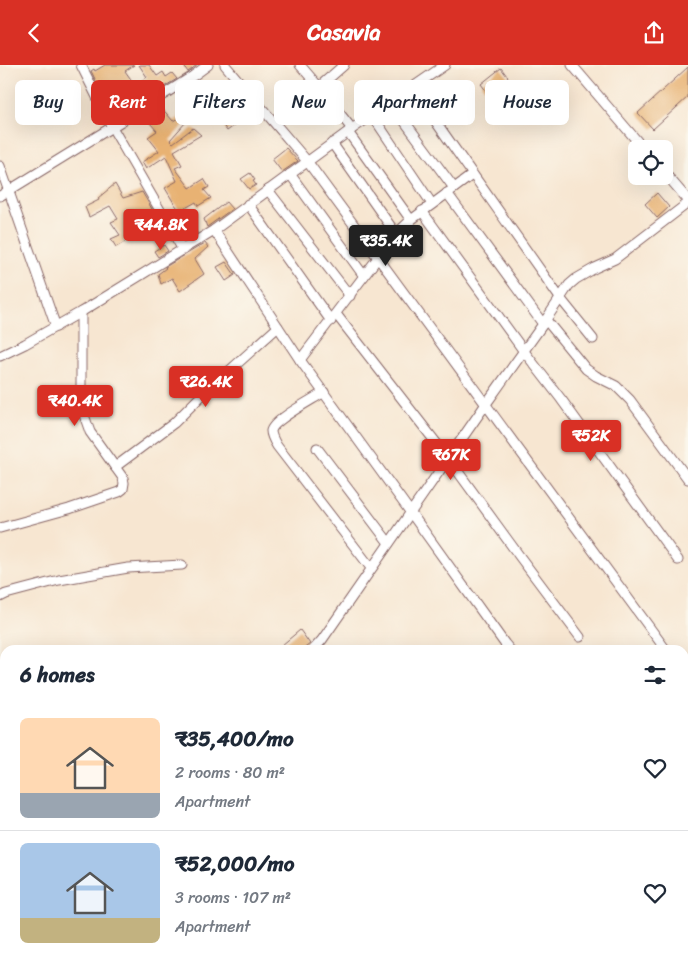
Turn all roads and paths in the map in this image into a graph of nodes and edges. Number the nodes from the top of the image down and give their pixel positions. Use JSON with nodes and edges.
{"nodes":[{"id":1,"x":81,"y":65,"type":"edge"},
{"id":2,"x":208,"y":65,"type":"edge"},
{"id":3,"x":225,"y":65,"type":"edge"},
{"id":4,"x":300,"y":65,"type":"edge"},
{"id":5,"x":344,"y":65,"type":"edge"},
{"id":6,"x":572,"y":65,"type":"edge"},
{"id":7,"x":439,"y":66,"type":"edge"},
{"id":8,"x":313,"y":80,"type":"edge"},
{"id":9,"x":327,"y":80,"type":"edge"},
{"id":10,"x":422,"y":80,"type":"edge"},
{"id":11,"x":344,"y":122,"type":"edge"},
{"id":12,"x":357,"y":125,"type":"edge"},
{"id":13,"x":379,"y":125,"type":"edge"},
{"id":14,"x":406,"y":125,"type":"edge"},
{"id":15,"x":438,"y":125,"type":"edge"},
{"id":16,"x":112,"y":127,"type":"junction"},
{"id":17,"x":350,"y":130,"type":"junction"},
{"id":18,"x":636,"y":140,"type":"edge"},
{"id":19,"x":332,"y":143,"type":"junction"},
{"id":20,"x":307,"y":161,"type":"junction"},
{"id":21,"x":0,"y":166,"type":"edge"},
{"id":22,"x":290,"y":174,"type":"junction"},
{"id":23,"x":472,"y":175,"type":"junction"},
{"id":24,"x":673,"y":183,"type":"edge"},
{"id":25,"x":268,"y":190,"type":"junction"},
{"id":26,"x":9,"y":191,"type":"junction"},
{"id":27,"x":450,"y":191,"type":"junction"},
{"id":28,"x":0,"y":196,"type":"edge"},
{"id":29,"x":688,"y":202,"type":"edge"},
{"id":30,"x":248,"y":204,"type":"junction"},
{"id":31,"x":432,"y":204,"type":"junction"},
{"id":32,"x":422,"y":211,"type":"junction"},
{"id":33,"x":411,"y":220,"type":"junction"},
{"id":34,"x":214,"y":230,"type":"junction"},
{"id":35,"x":396,"y":234,"type":"junction"},
{"id":36,"x":183,"y":250,"type":"junction"},
{"id":37,"x":378,"y":257,"type":"junction"},
{"id":38,"x":364,"y":277,"type":"junction"},
{"id":39,"x":350,"y":295,"type":"junction"},
{"id":40,"x":560,"y":298,"type":"junction"},
{"id":41,"x":81,"y":313,"type":"junction"},
{"id":42,"x":333,"y":317,"type":"junction"},
{"id":43,"x":544,"y":322,"type":"junction"},
{"id":44,"x":56,"y":327,"type":"junction"},
{"id":45,"x":278,"y":327,"type":"junction"},
{"id":46,"x":593,"y":339,"type":"dead end"},
{"id":47,"x":523,"y":350,"type":"junction"},
{"id":48,"x":0,"y":356,"type":"edge"},
{"id":49,"x":300,"y":360,"type":"junction"},
{"id":50,"x":324,"y":393,"type":"junction"},
{"id":51,"x":486,"y":404,"type":"junction"},
{"id":52,"x":317,"y":448,"type":"dead end"},
{"id":53,"x":448,"y":458,"type":"junction"},
{"id":54,"x":115,"y":467,"type":"junction"},
{"id":55,"x":688,"y":479,"type":"edge"},
{"id":56,"x":411,"y":513,"type":"junction"},
{"id":57,"x":0,"y":528,"type":"edge"},
{"id":58,"x":390,"y":543,"type":"junction"},
{"id":59,"x":678,"y":560,"type":"dead end"},
{"id":60,"x":182,"y":565,"type":"dead end"},
{"id":61,"x":372,"y":568,"type":"junction"},
{"id":62,"x":0,"y":597,"type":"edge"},
{"id":63,"x":580,"y":637,"type":"dead end"},
{"id":64,"x":318,"y":645,"type":"edge"},
{"id":65,"x":506,"y":645,"type":"edge"},
{"id":66,"x":662,"y":645,"type":"edge"}],
"edges":[{"from":1,"to":16,"type":"street"},
{"from":2,"to":16,"type":"street"},
{"from":3,"to":20,"type":"street"},
{"from":4,"to":8,"type":"street"},
{"from":5,"to":9,"type":"street"},
{"from":6,"to":18,"type":"street"},
{"from":7,"to":10,"type":"street"},
{"from":11,"to":17,"type":"street"},
{"from":12,"to":17,"type":"street"},
{"from":13,"to":31,"type":"street"},
{"from":14,"to":27,"type":"street"},
{"from":15,"to":23,"type":"street"},
{"from":16,"to":26,"type":"street"},
{"from":16,"to":36,"type":"street"},
{"from":17,"to":19,"type":"street"},
{"from":17,"to":33,"type":"street"},
{"from":19,"to":20,"type":"street"},
{"from":19,"to":35,"type":"street"},
{"from":20,"to":22,"type":"street"},
{"from":20,"to":37,"type":"street"},
{"from":21,"to":26,"type":"street"},
{"from":22,"to":25,"type":"street"},
{"from":22,"to":38,"type":"street"},
{"from":23,"to":27,"type":"street"},
{"from":23,"to":40,"type":"street"},
{"from":24,"to":29,"type":"street"},
{"from":25,"to":30,"type":"street"},
{"from":25,"to":39,"type":"street"},
{"from":26,"to":28,"type":"street"},
{"from":26,"to":44,"type":"street"},
{"from":27,"to":31,"type":"street"},
{"from":27,"to":43,"type":"street"},
{"from":29,"to":40,"type":"street"},
{"from":30,"to":34,"type":"street"},
{"from":30,"to":42,"type":"street"},
{"from":31,"to":32,"type":"street"},
{"from":32,"to":33,"type":"street"},
{"from":32,"to":47,"type":"street"},
{"from":33,"to":35,"type":"street"},
{"from":34,"to":36,"type":"street"},
{"from":34,"to":45,"type":"street"},
{"from":35,"to":37,"type":"street"},
{"from":36,"to":41,"type":"street"},
{"from":37,"to":38,"type":"street"},
{"from":37,"to":51,"type":"street"},
{"from":38,"to":39,"type":"street"},
{"from":39,"to":42,"type":"street"},
{"from":40,"to":43,"type":"street"},
{"from":40,"to":46,"type":"street"},
{"from":41,"to":44,"type":"street"},
{"from":41,"to":54,"type":"street"},
{"from":42,"to":49,"type":"street"},
{"from":42,"to":53,"type":"street"},
{"from":43,"to":47,"type":"street"},
{"from":43,"to":55,"type":"street"},
{"from":44,"to":48,"type":"street"},
{"from":45,"to":49,"type":"street"},
{"from":45,"to":54,"type":"street"},
{"from":47,"to":51,"type":"street"},
{"from":47,"to":59,"type":"street"},
{"from":49,"to":50,"type":"street"},
{"from":50,"to":56,"type":"street"},
{"from":50,"to":61,"type":"street"},
{"from":51,"to":53,"type":"street"},
{"from":51,"to":66,"type":"street"},
{"from":52,"to":58,"type":"street"},
{"from":53,"to":56,"type":"street"},
{"from":53,"to":63,"type":"street"},
{"from":54,"to":57,"type":"street"},
{"from":56,"to":58,"type":"street"},
{"from":56,"to":65,"type":"street"},
{"from":58,"to":61,"type":"street"},
{"from":60,"to":62,"type":"street"},
{"from":61,"to":64,"type":"street"}]}
